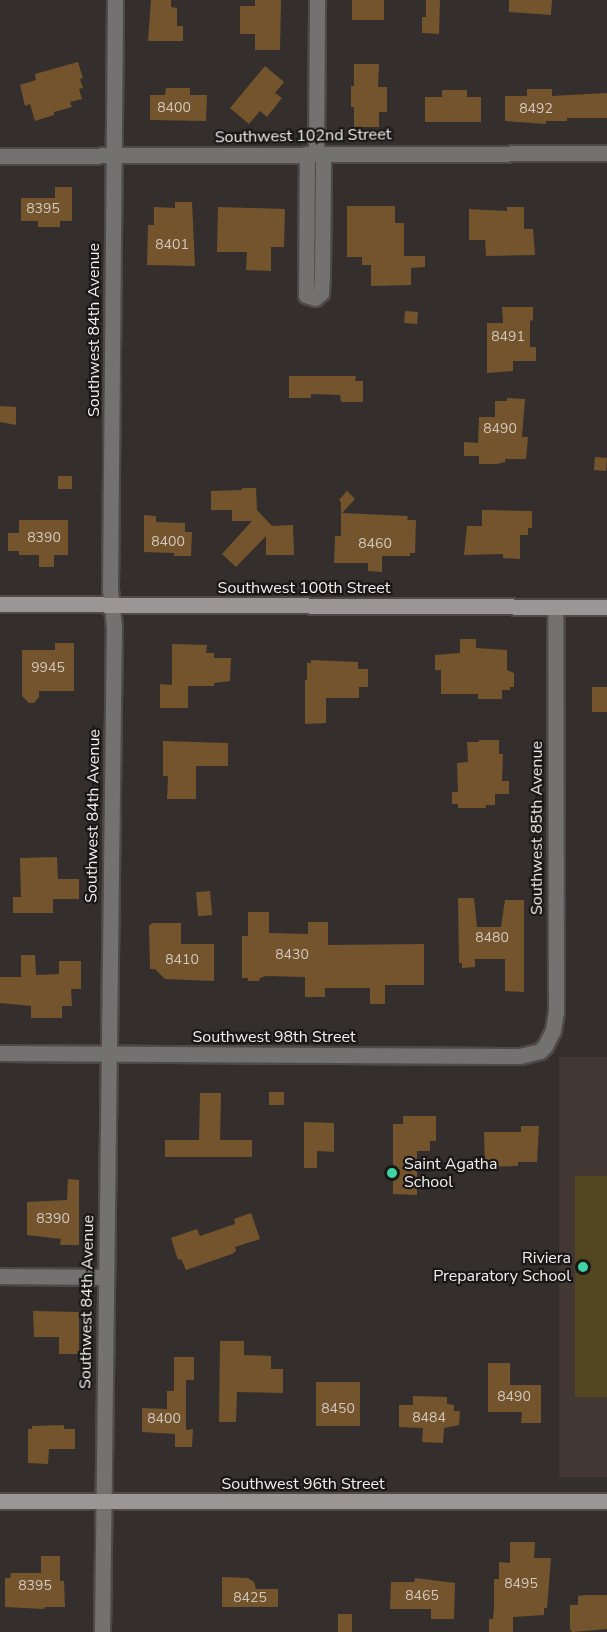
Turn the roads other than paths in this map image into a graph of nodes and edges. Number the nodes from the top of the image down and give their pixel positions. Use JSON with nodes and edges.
{"nodes":[{"id":1,"x":115,"y":0,"type":"edge"},
{"id":2,"x":317,"y":0,"type":"edge"},
{"id":3,"x":607,"y":153,"type":"edge"},
{"id":4,"x":321,"y":154,"type":"junction"},
{"id":5,"x":0,"y":156,"type":"edge"},
{"id":6,"x":114,"y":156,"type":"junction"},
{"id":7,"x":0,"y":604,"type":"edge"},
{"id":8,"x":112,"y":606,"type":"junction"},
{"id":9,"x":555,"y":607,"type":"junction"},
{"id":10,"x":607,"y":607,"type":"edge"},
{"id":11,"x":545,"y":1046,"type":"joint"},
{"id":12,"x":0,"y":1053,"type":"edge"},
{"id":13,"x":108,"y":1053,"type":"junction"},
{"id":14,"x":0,"y":1276,"type":"edge"},
{"id":15,"x":105,"y":1277,"type":"junction"},
{"id":16,"x":0,"y":1501,"type":"edge"},
{"id":17,"x":103,"y":1502,"type":"junction"},
{"id":18,"x":607,"y":1502,"type":"edge"},
{"id":19,"x":102,"y":1632,"type":"edge"}],
"edges":[{"from":1,"to":6,"type":"street","name":"Southwest 84th Avenue"},
{"from":2,"to":4,"type":"street"},
{"from":3,"to":4,"type":"street","name":"Southwest 102nd Street"},
{"from":4,"to":4,"type":"street"},
{"from":4,"to":6,"type":"street","name":"Southwest 102nd Street"},
{"from":5,"to":6,"type":"street","name":"Southwest 102nd Street"},
{"from":6,"to":8,"type":"street","name":"Southwest 84th Avenue"},
{"from":7,"to":8,"type":"street","name":"Southwest 100th Street"},
{"from":8,"to":9,"type":"street","name":"Southwest 100th Street"},
{"from":8,"to":13,"type":"street","name":"Southwest 84th Avenue"},
{"from":9,"to":10,"type":"street","name":"Southwest 100th Street"},
{"from":9,"to":11,"type":"street","name":"Southwest 85th Avenue"},
{"from":11,"to":13,"type":"street","name":"Southwest 98th Street"},
{"from":12,"to":13,"type":"street","name":"Southwest 98th Street"},
{"from":13,"to":15,"type":"street","name":"Southwest 84th Avenue"},
{"from":14,"to":15,"type":"street"},
{"from":15,"to":17,"type":"street","name":"Southwest 84th Avenue"},
{"from":16,"to":17,"type":"street","name":"Southwest 96th Street"},
{"from":17,"to":18,"type":"street","name":"Southwest 96th Street"},
{"from":17,"to":19,"type":"street","name":"Southwest 84th Avenue"}]}
